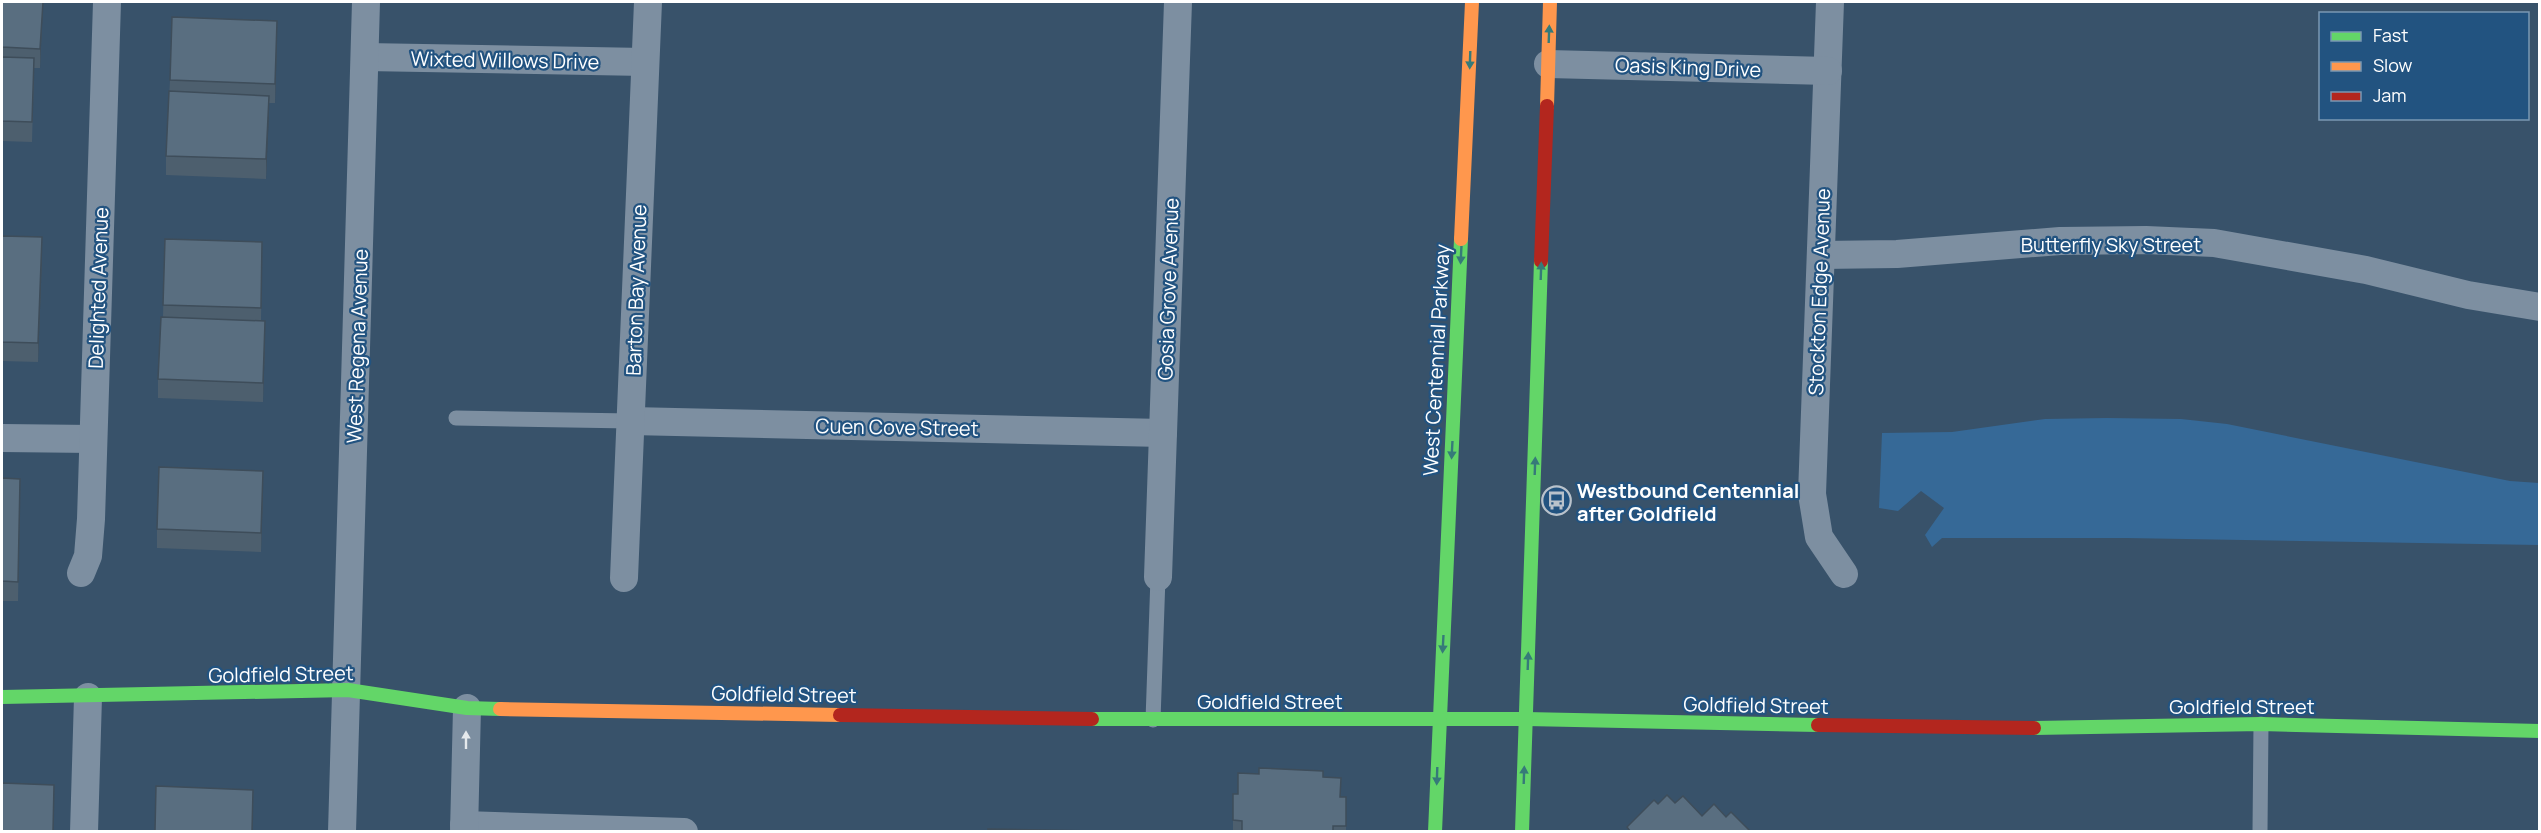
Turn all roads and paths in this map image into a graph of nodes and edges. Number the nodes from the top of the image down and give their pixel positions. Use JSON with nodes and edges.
{"nodes":[{"id":1,"x":107,"y":2,"type":"edge"},
{"id":2,"x":366,"y":2,"type":"edge"},
{"id":3,"x":648,"y":2,"type":"edge"},
{"id":4,"x":1178,"y":2,"type":"edge"},
{"id":5,"x":1472,"y":2,"type":"edge"},
{"id":6,"x":1550,"y":2,"type":"edge"},
{"id":7,"x":1830,"y":2,"type":"edge"},
{"id":8,"x":365,"y":57,"type":"junction"},
{"id":9,"x":645,"y":62,"type":"junction"},
{"id":10,"x":1548,"y":64,"type":"junction"},
{"id":11,"x":1828,"y":71,"type":"junction"},
{"id":12,"x":1821,"y":255,"type":"junction"},
{"id":13,"x":2540,"y":307,"type":"edge"},
{"id":14,"x":456,"y":418,"type":"dead end"},
{"id":15,"x":631,"y":421,"type":"junction"},
{"id":16,"x":1163,"y":432,"type":"junction"},
{"id":17,"x":2,"y":438,"type":"edge"},
{"id":18,"x":93,"y":439,"type":"junction"},
{"id":19,"x":81,"y":573,"type":"dead end"},
{"id":20,"x":1844,"y":574,"type":"dead end"},
{"id":21,"x":1158,"y":577,"type":"joint"},
{"id":22,"x":624,"y":578,"type":"dead end"},
{"id":23,"x":348,"y":690,"type":"junction"},
{"id":24,"x":2,"y":697,"type":"edge"},
{"id":25,"x":88,"y":697,"type":"junction"},
{"id":26,"x":466,"y":708,"type":"junction"},
{"id":27,"x":1526,"y":719,"type":"junction"},
{"id":28,"x":1153,"y":720,"type":"junction"},
{"id":29,"x":1439,"y":720,"type":"junction"},
{"id":30,"x":2261,"y":724,"type":"junction"},
{"id":31,"x":2540,"y":731,"type":"edge"},
{"id":32,"x":464,"y":828,"type":"edge"},
{"id":33,"x":84,"y":831,"type":"edge"},
{"id":34,"x":342,"y":831,"type":"edge"},
{"id":35,"x":684,"y":831,"type":"edge"},
{"id":36,"x":1435,"y":831,"type":"edge"},
{"id":37,"x":1522,"y":831,"type":"edge"},
{"id":38,"x":2260,"y":831,"type":"edge"}],
"edges":[{"from":1,"to":18,"type":"street","name":"Delighted Avenue"},
{"from":2,"to":8,"type":"street","name":"West Regena Avenue"},
{"from":3,"to":9,"type":"street","name":"Barton Bay Avenue"},
{"from":4,"to":16,"type":"street","name":"Gosia Grove Avenue"},
{"from":5,"to":29,"type":"street","name":"West Centennial Parkway","one_way":true},
{"from":10,"to":6,"type":"street","one_way":true},
{"from":7,"to":11,"type":"street","name":"Stockton Edge Avenue"},
{"from":8,"to":9,"type":"street","name":"Wixted Willows Drive"},
{"from":8,"to":23,"type":"street","name":"West Regena Avenue"},
{"from":9,"to":15,"type":"street","name":"Barton Bay Avenue"},
{"from":10,"to":11,"type":"street","name":"Oasis King Drive"},
{"from":27,"to":10,"type":"street","one_way":true},
{"from":11,"to":12,"type":"street","name":"Stockton Edge Avenue"},
{"from":12,"to":13,"type":"street","name":"Butterfly Sky Street"},
{"from":12,"to":20,"type":"street","name":"Stockton Edge Avenue"},
{"from":14,"to":15,"type":"lane"},
{"from":15,"to":16,"type":"street","name":"Cuen Cove Street"},
{"from":15,"to":22,"type":"street","name":"Barton Bay Avenue"},
{"from":16,"to":21,"type":"street","name":"Gosia Grove Avenue"},
{"from":17,"to":18,"type":"street"},
{"from":18,"to":19,"type":"street","name":"Delighted Avenue"},
{"from":21,"to":28,"type":"lane"},
{"from":23,"to":25,"type":"street","name":"Goldfield Street"},
{"from":23,"to":26,"type":"street","name":"Goldfield Street"},
{"from":23,"to":34,"type":"street","name":"West Regena Avenue"},
{"from":24,"to":25,"type":"street","name":"Goldfield Street"},
{"from":25,"to":33,"type":"street"},
{"from":26,"to":28,"type":"street","name":"Goldfield Street"},
{"from":32,"to":26,"type":"street","one_way":true},
{"from":27,"to":29,"type":"street","name":"Goldfield Street"},
{"from":27,"to":30,"type":"street","name":"Goldfield Street"},
{"from":37,"to":27,"type":"street","one_way":true},
{"from":28,"to":29,"type":"street","name":"Goldfield Street"},
{"from":29,"to":36,"type":"street","name":"West Centennial Parkway","one_way":true},
{"from":30,"to":31,"type":"street","name":"Goldfield Street"},
{"from":30,"to":38,"type":"lane"},
{"from":32,"to":35,"type":"street"}]}
